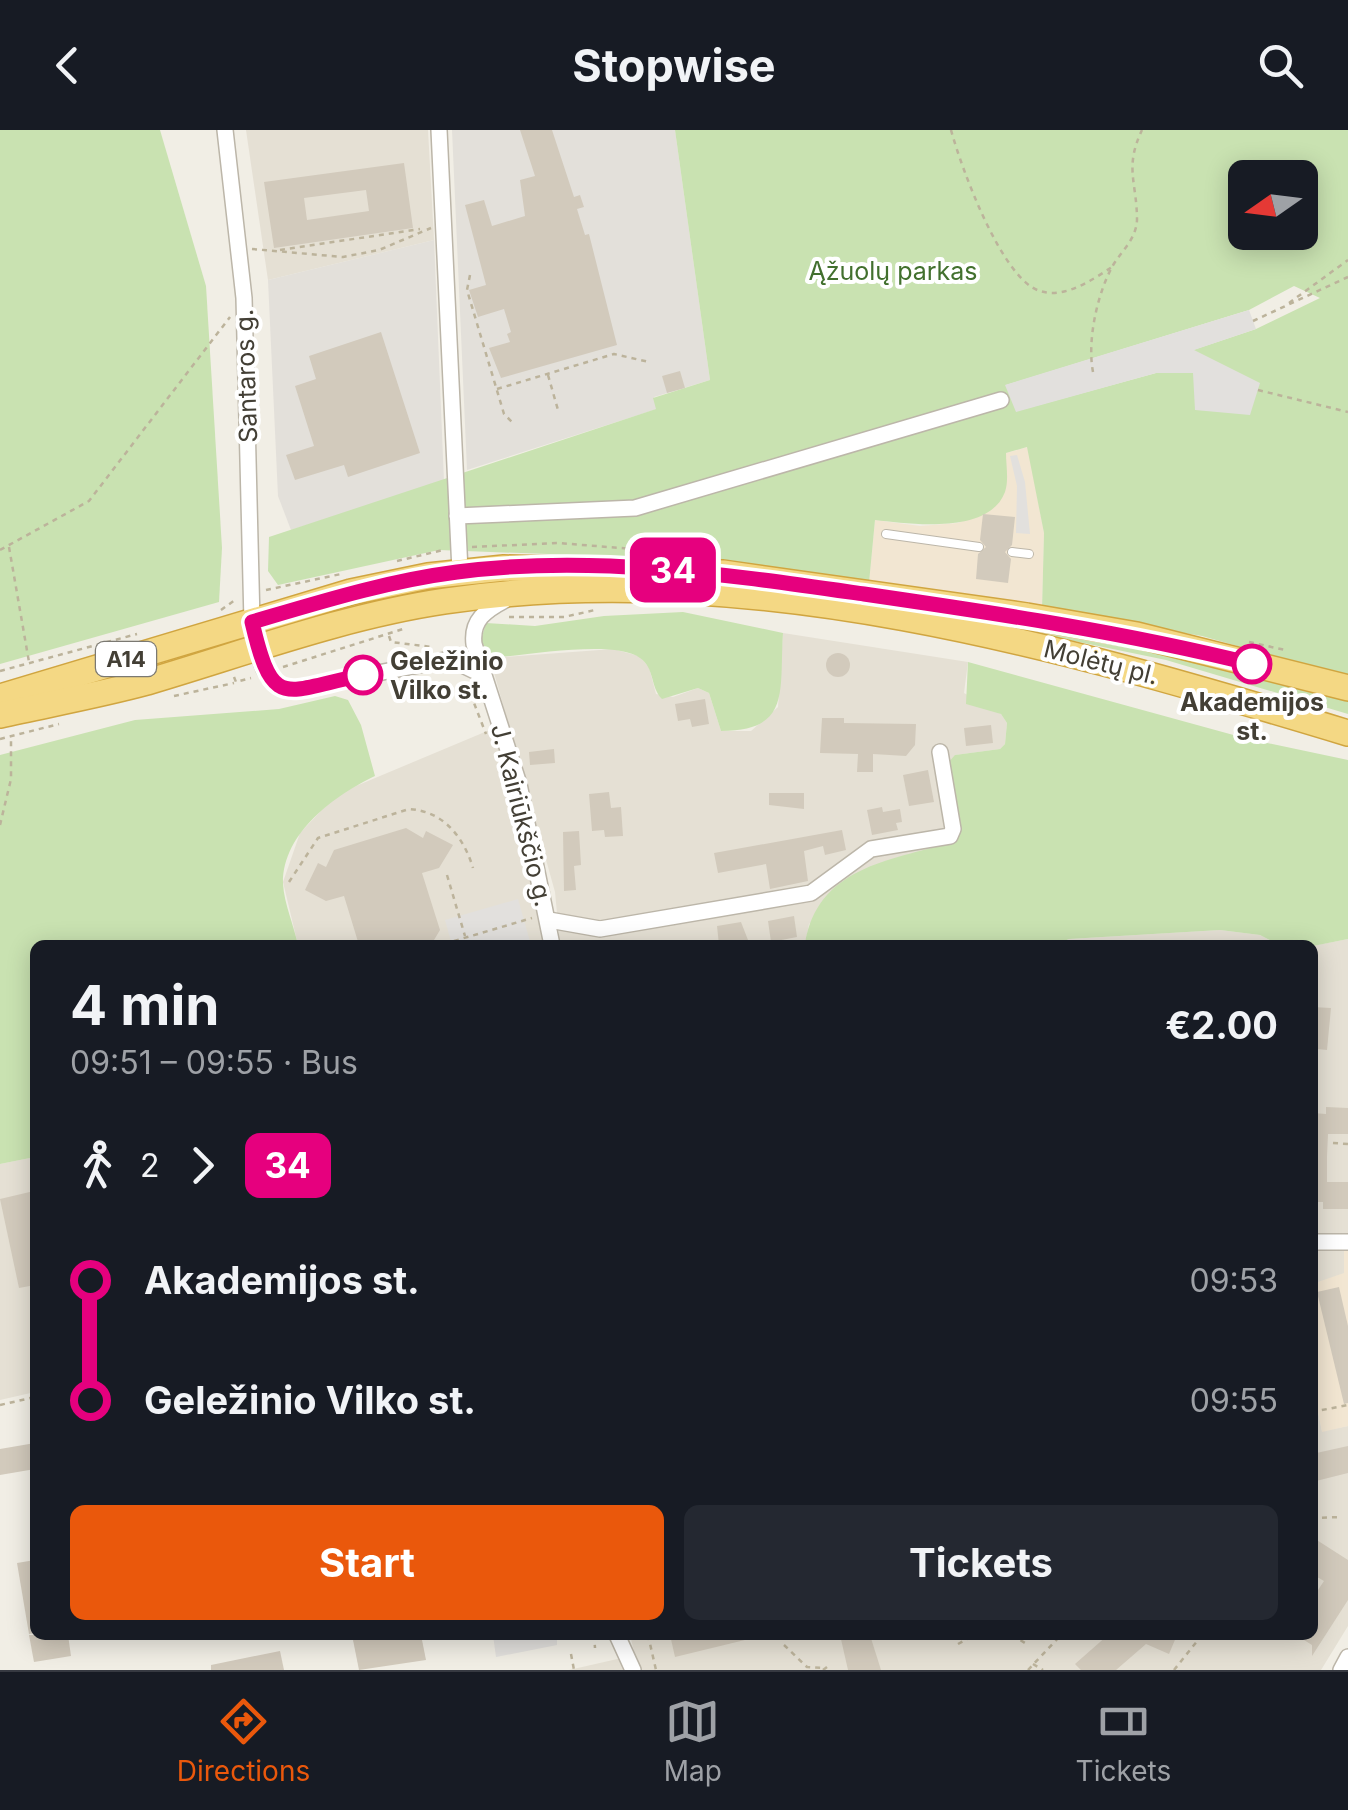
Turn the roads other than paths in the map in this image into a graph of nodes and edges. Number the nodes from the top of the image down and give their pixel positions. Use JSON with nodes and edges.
{"nodes":[{"id":1,"x":225,"y":130,"type":"edge"},
{"id":2,"x":439,"y":130,"type":"edge"},
{"id":3,"x":1001,"y":400,"type":"dead end"},
{"id":4,"x":457,"y":516,"type":"junction"},
{"id":5,"x":886,"y":534,"type":"dead end"},
{"id":6,"x":979,"y":547,"type":"dead end"},
{"id":7,"x":1012,"y":552,"type":"dead end"},
{"id":8,"x":1029,"y":554,"type":"dead end"},
{"id":9,"x":460,"y":571,"type":"junction"},
{"id":10,"x":520,"y":592,"type":"junction"},
{"id":11,"x":252,"y":622,"type":"junction"},
{"id":12,"x":258,"y":649,"type":"junction"},
{"id":13,"x":484,"y":675,"type":"junction"},
{"id":14,"x":1348,"y":688,"type":"edge"},
{"id":15,"x":0,"y":696,"type":"edge"},
{"id":16,"x":6,"y":726,"type":"edge"},
{"id":17,"x":1348,"y":734,"type":"edge"},
{"id":18,"x":940,"y":752,"type":"dead end"},
{"id":19,"x":544,"y":925,"type":"junction"},
{"id":20,"x":550,"y":940,"type":"edge"},
{"id":21,"x":1318,"y":1242,"type":"edge"},
{"id":22,"x":1348,"y":1242,"type":"edge"},
{"id":23,"x":619,"y":1640,"type":"edge"},
{"id":24,"x":1348,"y":1657,"type":"edge"},
{"id":25,"x":633,"y":1670,"type":"edge"},
{"id":26,"x":1341,"y":1670,"type":"edge"}],
"edges":[{"from":1,"to":11,"type":"street","name":"Santaros g."},
{"from":2,"to":4,"type":"street"},
{"from":3,"to":4,"type":"street"},
{"from":4,"to":9,"type":"street"},
{"from":5,"to":6,"type":"lane"},
{"from":7,"to":8,"type":"lane"},
{"from":9,"to":11,"type":"highway","name":"Molėtų pl.","number":"A14"},
{"from":9,"to":14,"type":"highway","name":"Molėtų pl.","number":"A14"},
{"from":10,"to":12,"type":"highway","name":"Molėtų pl.","number":"A14"},
{"from":10,"to":13,"type":"street","name":"J. Kairiūkščio g."},
{"from":10,"to":17,"type":"highway","name":"Molėtų pl.","number":"A14"},
{"from":11,"to":12,"type":"street"},
{"from":11,"to":15,"type":"highway","name":"Molėtų pl.","number":"A14"},
{"from":12,"to":13,"type":"street"},
{"from":12,"to":16,"type":"highway","name":"Molėtų pl.","number":"A14"},
{"from":13,"to":19,"type":"street","name":"J. Kairiūkščio g."},
{"from":18,"to":19,"type":"street"},
{"from":19,"to":20,"type":"street","name":"J. Kairiūkščio g."},
{"from":21,"to":22,"type":"street"},
{"from":23,"to":25,"type":"street"},
{"from":24,"to":26,"type":"street"}]}
